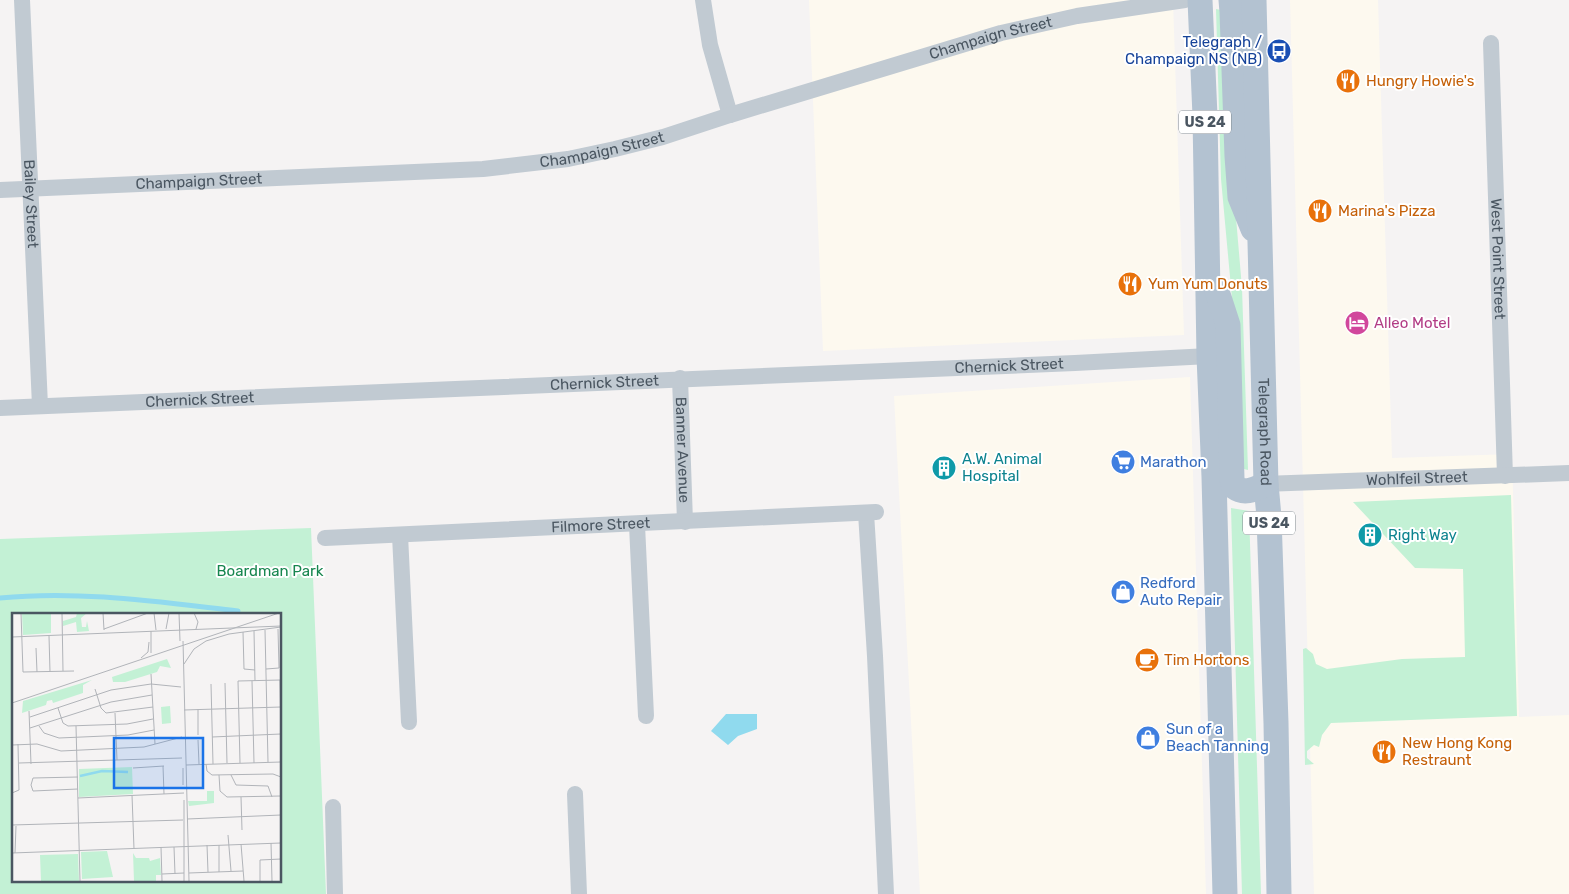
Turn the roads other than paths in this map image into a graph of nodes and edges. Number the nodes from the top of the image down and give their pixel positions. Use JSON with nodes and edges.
{"nodes":[{"id":1,"x":22,"y":0,"type":"edge"},
{"id":2,"x":704,"y":0,"type":"edge"},
{"id":3,"x":1185,"y":0,"type":"edge"},
{"id":4,"x":1200,"y":0,"type":"edge"},
{"id":5,"x":1230,"y":0,"type":"edge"},
{"id":6,"x":1254,"y":0,"type":"edge"},
{"id":7,"x":1491,"y":43,"type":"dead end"},
{"id":8,"x":730,"y":115,"type":"junction"},
{"id":9,"x":30,"y":189,"type":"junction"},
{"id":10,"x":0,"y":190,"type":"edge"},
{"id":11,"x":1259,"y":245,"type":"junction"},
{"id":12,"x":1208,"y":262,"type":"junction"},
{"id":13,"x":1209,"y":356,"type":"junction"},
{"id":14,"x":680,"y":378,"type":"junction"},
{"id":15,"x":40,"y":406,"type":"junction"},
{"id":16,"x":0,"y":408,"type":"edge"},
{"id":17,"x":1569,"y":473,"type":"edge"},
{"id":18,"x":1504,"y":476,"type":"junction"},
{"id":19,"x":1266,"y":484,"type":"junction"},
{"id":20,"x":685,"y":522,"type":"junction"},
{"id":21,"x":637,"y":525,"type":"junction"},
{"id":22,"x":400,"y":535,"type":"junction"},
{"id":23,"x":325,"y":538,"type":"dead end"},
{"id":24,"x":646,"y":716,"type":"dead end"},
{"id":25,"x":409,"y":722,"type":"dead end"},
{"id":26,"x":575,"y":794,"type":"dead end"},
{"id":27,"x":333,"y":807,"type":"dead end"},
{"id":28,"x":335,"y":894,"type":"edge"},
{"id":29,"x":579,"y":894,"type":"edge"},
{"id":30,"x":886,"y":894,"type":"edge"},
{"id":31,"x":1226,"y":894,"type":"edge"},
{"id":32,"x":1279,"y":894,"type":"edge"}],
"edges":[{"from":1,"to":9,"type":"street","name":"Bailey Street"},
{"from":2,"to":8,"type":"street"},
{"from":3,"to":8,"type":"street","name":"Champaign Street"},
{"from":4,"to":12,"type":"main road","number":"US 24"},
{"from":5,"to":11,"type":"main road"},
{"from":6,"to":11,"type":"main road","name":"Telegraph Road","number":"US 24"},
{"from":7,"to":18,"type":"street","name":"West Point Street"},
{"from":8,"to":9,"type":"street","name":"Champaign Street"},
{"from":9,"to":10,"type":"street","name":"Champaign Street"},
{"from":9,"to":15,"type":"street","name":"Bailey Street"},
{"from":11,"to":19,"type":"main road","name":"Telegraph Road","number":"US 24"},
{"from":12,"to":13,"type":"main road","number":"US 24"},
{"from":12,"to":19,"type":"main road"},
{"from":13,"to":14,"type":"street","name":"Chernick Street"},
{"from":13,"to":31,"type":"main road","number":"US 24"},
{"from":14,"to":15,"type":"street","name":"Chernick Street"},
{"from":14,"to":20,"type":"street","name":"Banner Avenue"},
{"from":15,"to":16,"type":"street","name":"Chernick Street"},
{"from":17,"to":18,"type":"street","name":"Wohlfeil Street"},
{"from":18,"to":19,"type":"street","name":"Wohlfeil Street"},
{"from":19,"to":32,"type":"main road","name":"Telegraph Road","number":"US 24"},
{"from":20,"to":21,"type":"street","name":"Filmore Street"},
{"from":20,"to":30,"type":"street","name":"Filmore Street"},
{"from":21,"to":22,"type":"street","name":"Filmore Street"},
{"from":21,"to":24,"type":"street"},
{"from":22,"to":23,"type":"street","name":"Filmore Street"},
{"from":22,"to":25,"type":"street"},
{"from":26,"to":29,"type":"street"},
{"from":27,"to":28,"type":"street"}]}
